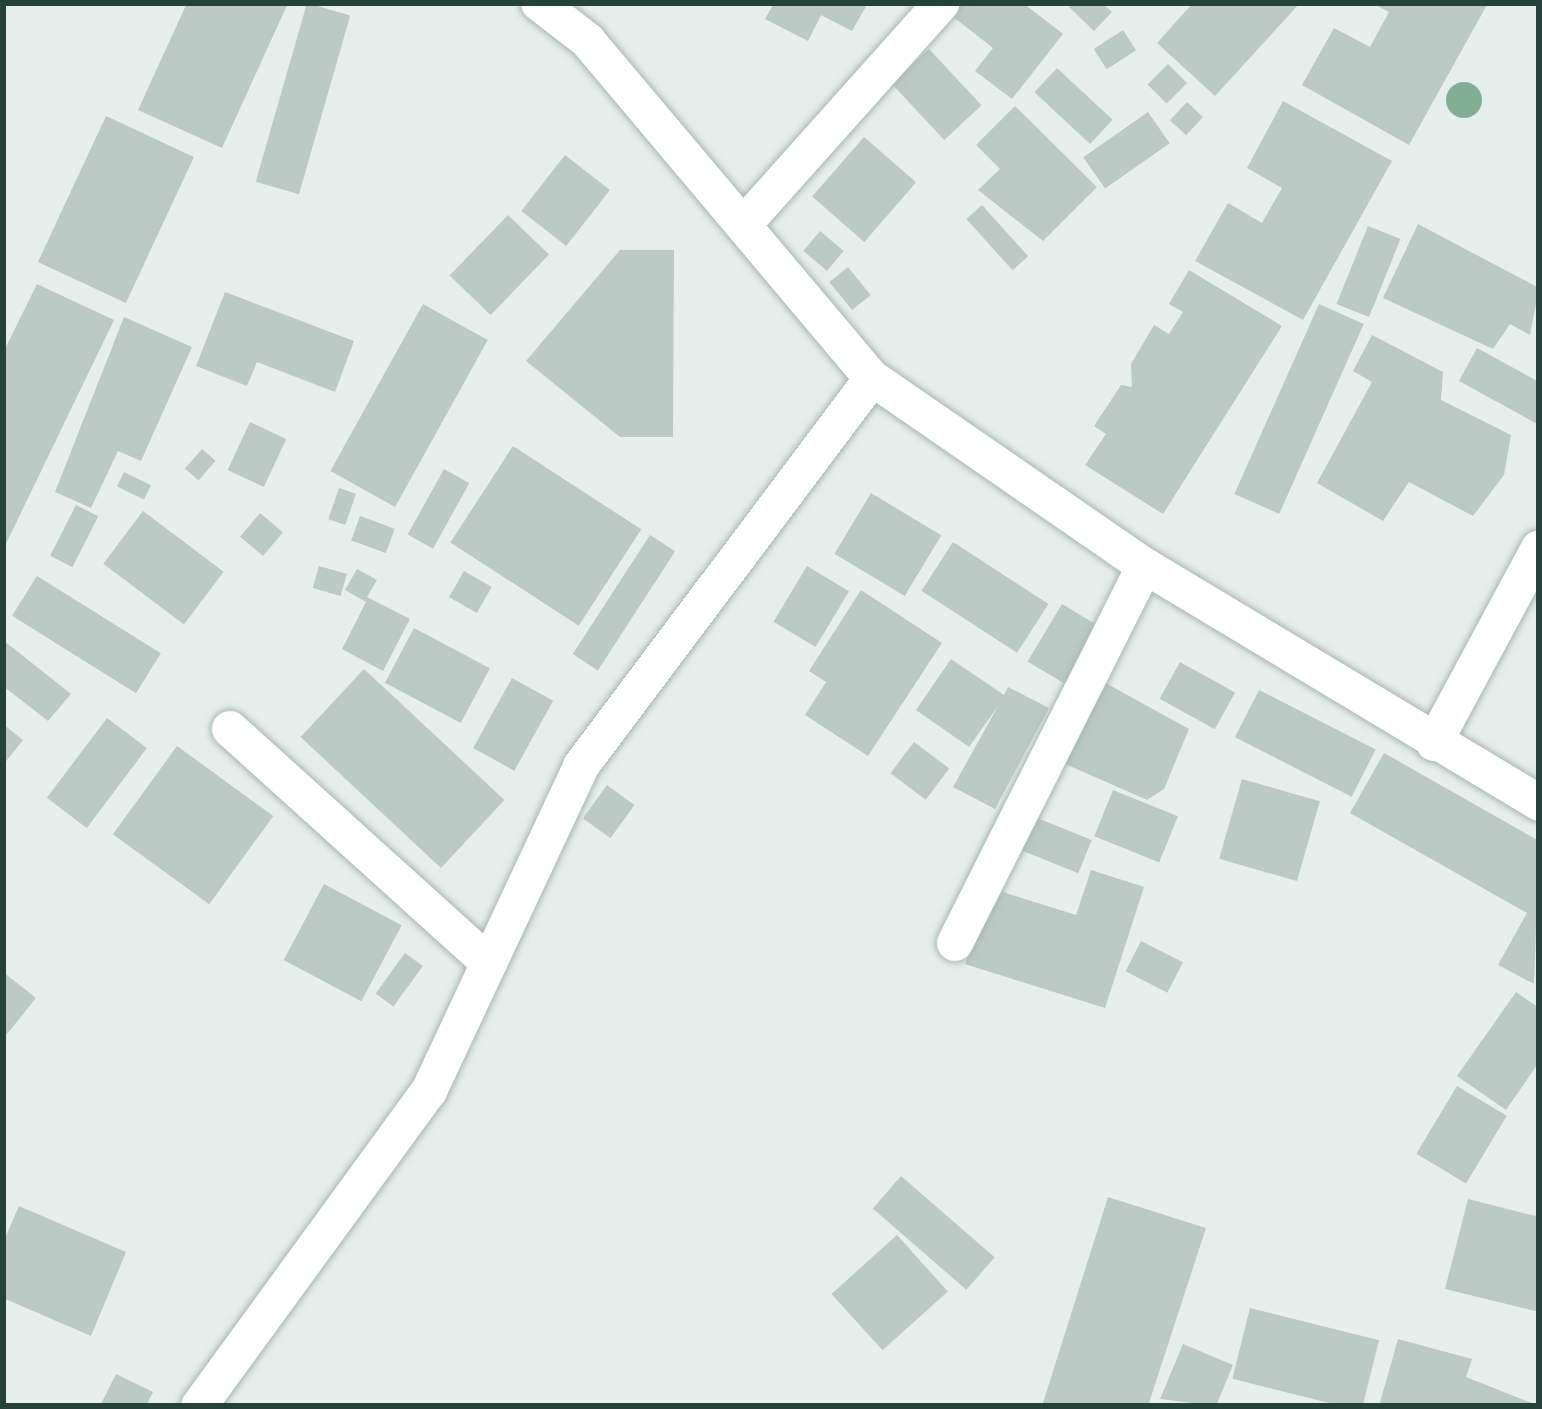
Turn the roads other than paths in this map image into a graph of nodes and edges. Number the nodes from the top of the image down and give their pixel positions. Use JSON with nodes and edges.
{"nodes":[{"id":1,"x":539,"y":3,"type":"edge"},
{"id":2,"x":942,"y":3,"type":"edge"},
{"id":3,"x":745,"y":223,"type":"junction"},
{"id":4,"x":872,"y":378,"type":"junction"},
{"id":5,"x":1539,"y":548,"type":"edge"},
{"id":6,"x":1145,"y":566,"type":"junction"},
{"id":7,"x":230,"y":729,"type":"dead end"},
{"id":8,"x":1434,"y":743,"type":"junction"},
{"id":9,"x":1539,"y":802,"type":"edge"},
{"id":10,"x":955,"y":943,"type":"dead end"},
{"id":11,"x":489,"y":963,"type":"junction"},
{"id":12,"x":199,"y":1406,"type":"edge"}],
"edges":[{"from":1,"to":3,"type":"street"},
{"from":2,"to":3,"type":"street"},
{"from":3,"to":4,"type":"street"},
{"from":4,"to":6,"type":"street"},
{"from":4,"to":11,"type":"street"},
{"from":5,"to":8,"type":"street"},
{"from":6,"to":8,"type":"street"},
{"from":6,"to":10,"type":"street"},
{"from":7,"to":11,"type":"street"},
{"from":8,"to":9,"type":"street"},
{"from":11,"to":12,"type":"street"}]}
